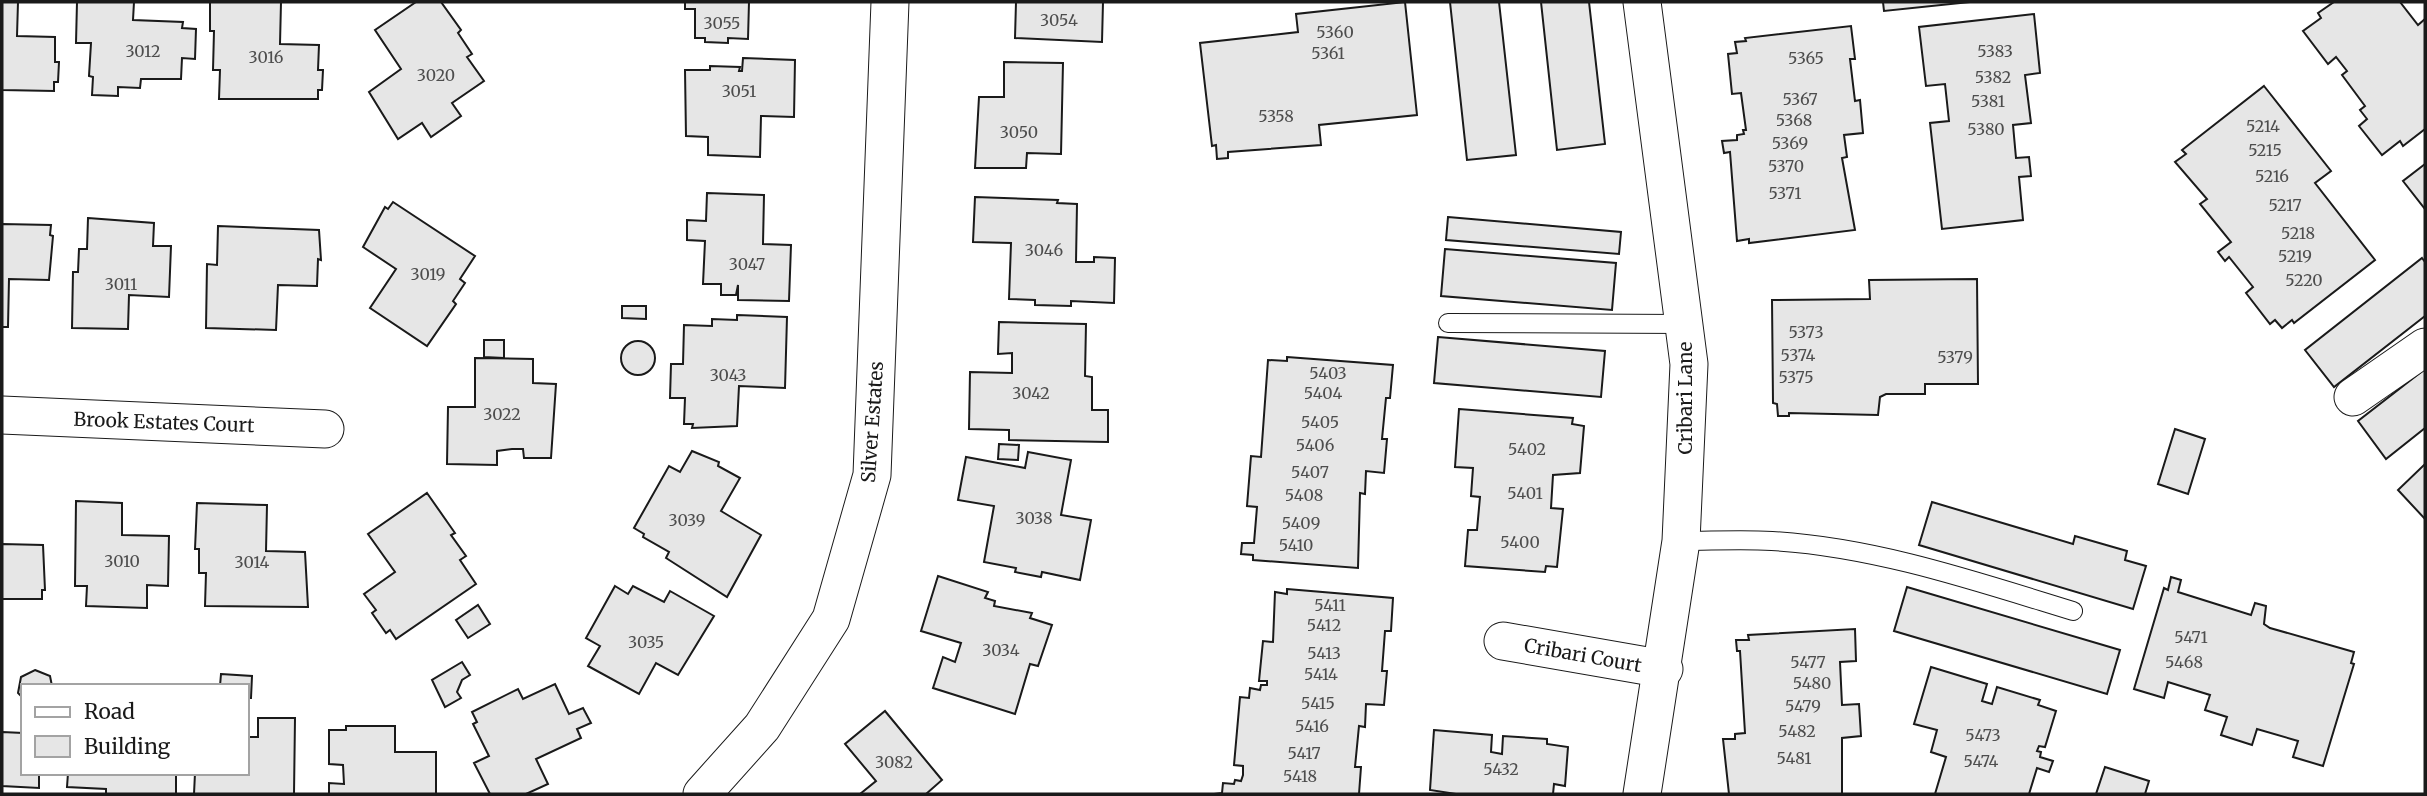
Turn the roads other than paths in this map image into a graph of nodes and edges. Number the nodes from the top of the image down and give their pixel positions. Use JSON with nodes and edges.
{"nodes":[{"id":1,"x":890,"y":2,"type":"edge"},
{"id":2,"x":1642,"y":2,"type":"edge"},
{"id":3,"x":1448,"y":323,"type":"dead end"},
{"id":4,"x":1684,"y":324,"type":"junction"},
{"id":5,"x":2425,"y":347,"type":"edge"},
{"id":6,"x":2353,"y":397,"type":"dead end"},
{"id":7,"x":2,"y":415,"type":"edge"},
{"id":8,"x":325,"y":429,"type":"dead end"},
{"id":9,"x":1681,"y":541,"type":"junction"},
{"id":10,"x":2073,"y":611,"type":"dead end"},
{"id":11,"x":1503,"y":641,"type":"dead end"},
{"id":12,"x":1664,"y":669,"type":"junction"},
{"id":13,"x":702,"y":794,"type":"edge"},
{"id":14,"x":1642,"y":794,"type":"edge"}],
"edges":[{"from":1,"to":13,"type":"street","name":"Silver Estates"},
{"from":2,"to":4,"type":"street","name":"Cribari Lane"},
{"from":3,"to":4,"type":"lane"},
{"from":4,"to":9,"type":"street","name":"Cribari Lane"},
{"from":5,"to":6,"type":"street"},
{"from":7,"to":8,"type":"street","name":"Brook Estates Court"},
{"from":9,"to":10,"type":"lane"},
{"from":9,"to":12,"type":"street","name":"Cribari Lane"},
{"from":11,"to":12,"type":"street","name":"Cribari Court"},
{"from":12,"to":14,"type":"street","name":"Cribari Lane"}]}
